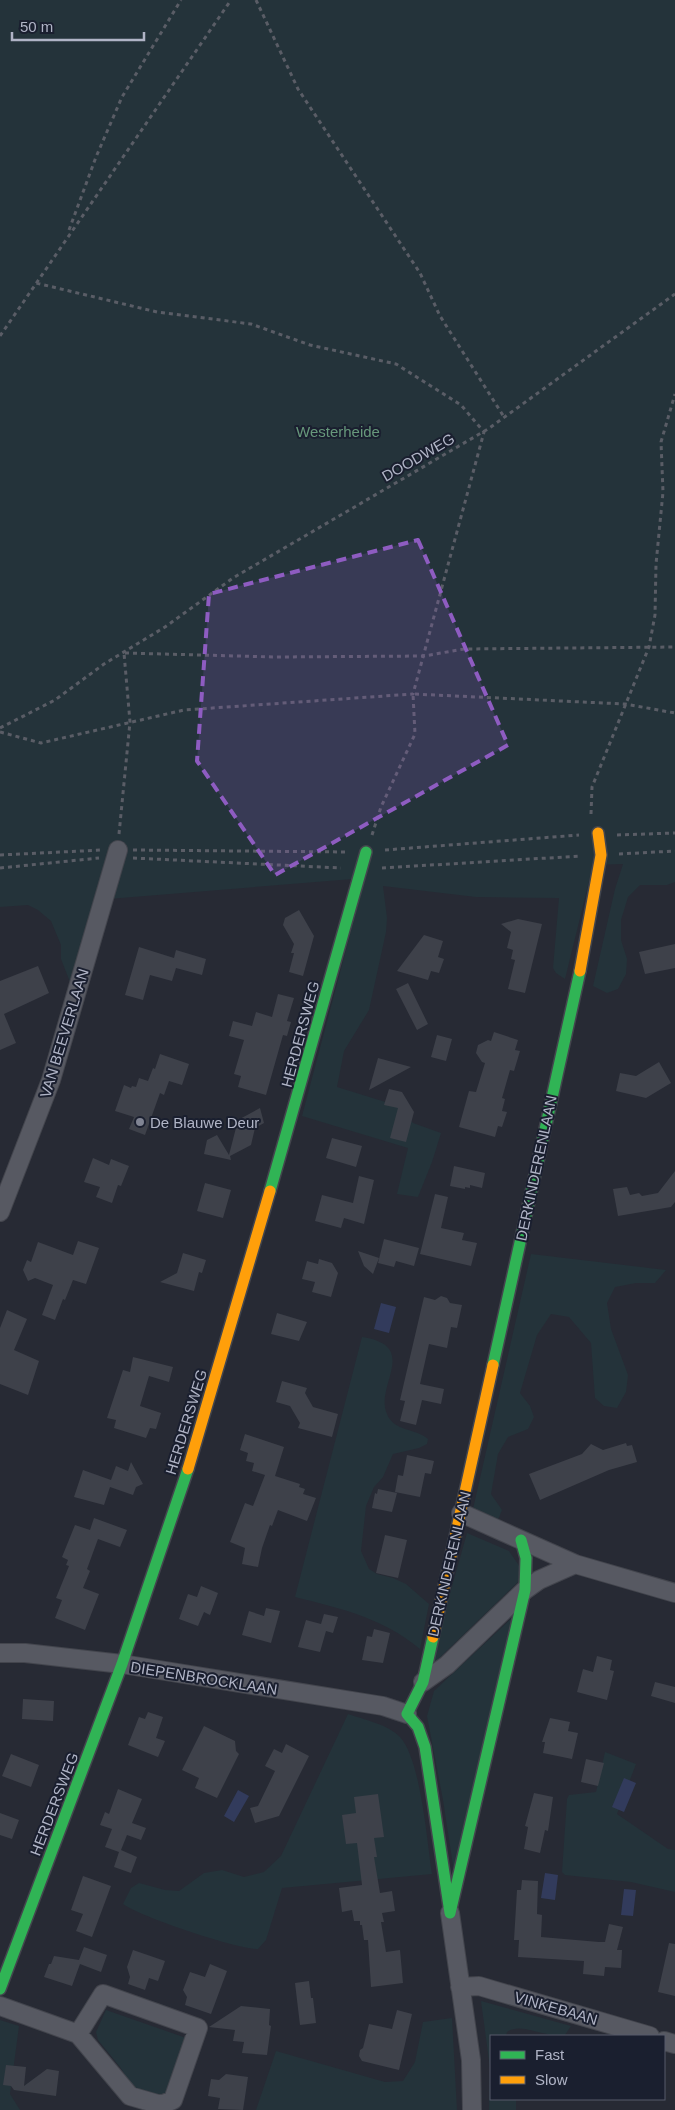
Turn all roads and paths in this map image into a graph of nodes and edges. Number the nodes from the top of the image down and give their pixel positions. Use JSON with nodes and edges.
{"nodes":[{"id":1,"x":181,"y":0,"type":"edge"},
{"id":2,"x":231,"y":0,"type":"edge"},
{"id":3,"x":256,"y":0,"type":"edge"},
{"id":4,"x":67,"y":236,"type":"junction"},
{"id":5,"x":36,"y":283,"type":"junction"},
{"id":6,"x":675,"y":294,"type":"edge"},
{"id":7,"x":0,"y":336,"type":"edge"},
{"id":8,"x":675,"y":394,"type":"edge"},
{"id":9,"x":504,"y":417,"type":"junction"},
{"id":10,"x":484,"y":432,"type":"junction"},
{"id":11,"x":649,"y":647,"type":"junction"},
{"id":12,"x":675,"y":647,"type":"edge"},
{"id":13,"x":124,"y":653,"type":"junction"},
{"id":14,"x":424,"y":656,"type":"junction"},
{"id":15,"x":413,"y":694,"type":"junction"},
{"id":16,"x":625,"y":704,"type":"junction"},
{"id":17,"x":675,"y":713,"type":"edge"},
{"id":18,"x":130,"y":722,"type":"junction"},
{"id":19,"x":0,"y":728,"type":"edge"},
{"id":20,"x":0,"y":732,"type":"edge"},
{"id":21,"x":598,"y":833,"type":"junction"},
{"id":22,"x":675,"y":833,"type":"edge"},
{"id":23,"x":675,"y":851,"type":"edge"},
{"id":24,"x":366,"y":852,"type":"junction"},
{"id":25,"x":118,"y":853,"type":"junction"},
{"id":26,"x":0,"y":855,"type":"edge"},
{"id":27,"x":602,"y":855,"type":"junction"},
{"id":28,"x":0,"y":868,"type":"edge"},
{"id":29,"x":361,"y":869,"type":"junction"},
{"id":30,"x":0,"y":1212,"type":"edge"},
{"id":31,"x":462,"y":1513,"type":"junction"},
{"id":32,"x":521,"y":1540,"type":"junction"},
{"id":33,"x":575,"y":1564,"type":"junction"},
{"id":34,"x":525,"y":1590,"type":"junction"},
{"id":35,"x":675,"y":1593,"type":"edge"},
{"id":36,"x":0,"y":1653,"type":"edge"},
{"id":37,"x":122,"y":1664,"type":"junction"},
{"id":38,"x":423,"y":1682,"type":"junction"},
{"id":39,"x":406,"y":1714,"type":"junction"},
{"id":40,"x":450,"y":1913,"type":"junction"},
{"id":41,"x":460,"y":1987,"type":"junction"},
{"id":42,"x":0,"y":1989,"type":"edge"},
{"id":43,"x":0,"y":2006,"type":"edge"},
{"id":44,"x":78,"y":2034,"type":"junction"},
{"id":45,"x":647,"y":2035,"type":"edge"},
{"id":46,"x":472,"y":2110,"type":"edge"}],
"edges":[{"from":1,"to":4,"type":"path"},
{"from":2,"to":4,"type":"path"},
{"from":3,"to":9,"type":"path"},
{"from":4,"to":5,"type":"path"},
{"from":5,"to":7,"type":"path"},
{"from":5,"to":10,"type":"path"},
{"from":6,"to":9,"type":"path","name":"DOODWEG"},
{"from":8,"to":11,"type":"path"},
{"from":9,"to":10,"type":"path","name":"DOODWEG"},
{"from":10,"to":13,"type":"path","name":"DOODWEG"},
{"from":10,"to":14,"type":"path"},
{"from":11,"to":12,"type":"path"},
{"from":11,"to":14,"type":"path"},
{"from":11,"to":16,"type":"path"},
{"from":13,"to":14,"type":"path"},
{"from":13,"to":18,"type":"path"},
{"from":13,"to":19,"type":"path","name":"DOODWEG"},
{"from":14,"to":15,"type":"path"},
{"from":15,"to":16,"type":"path"},
{"from":15,"to":18,"type":"path"},
{"from":15,"to":24,"type":"path"},
{"from":16,"to":17,"type":"path"},
{"from":16,"to":21,"type":"path"},
{"from":18,"to":20,"type":"path"},
{"from":18,"to":25,"type":"path"},
{"from":21,"to":22,"type":"path"},
{"from":21,"to":24,"type":"path"},
{"from":21,"to":27,"type":"street","name":"DERKINDERENLAAN"},
{"from":23,"to":27,"type":"path"},
{"from":24,"to":25,"type":"path"},
{"from":24,"to":29,"type":"street","name":"HERDERSWEG"},
{"from":25,"to":26,"type":"path"},
{"from":25,"to":28,"type":"path"},
{"from":25,"to":29,"type":"path"},
{"from":25,"to":30,"type":"street","name":"VAN BEEVERLAAN"},
{"from":27,"to":29,"type":"path"},
{"from":27,"to":31,"type":"street","name":"DERKINDERENLAAN"},
{"from":29,"to":37,"type":"street","name":"HERDERSWEG"},
{"from":31,"to":32,"type":"street"},
{"from":31,"to":38,"type":"street","name":"DERKINDERENLAAN"},
{"from":32,"to":33,"type":"street"},
{"from":32,"to":34,"type":"street"},
{"from":33,"to":34,"type":"street"},
{"from":33,"to":35,"type":"street"},
{"from":34,"to":38,"type":"street"},
{"from":34,"to":40,"type":"street"},
{"from":36,"to":37,"type":"street","name":"DIEPENBROCKLAAN"},
{"from":37,"to":39,"type":"street","name":"DIEPENBROCKLAAN"},
{"from":37,"to":42,"type":"street","name":"HERDERSWEG"},
{"from":38,"to":39,"type":"street","name":"DERKINDERENLAAN"},
{"from":39,"to":40,"type":"street"},
{"from":40,"to":41,"type":"street"},
{"from":41,"to":45,"type":"street","name":"VINKEBAAN"},
{"from":41,"to":46,"type":"street"},
{"from":43,"to":44,"type":"street"},
{"from":44,"to":44,"type":"street"}]}
